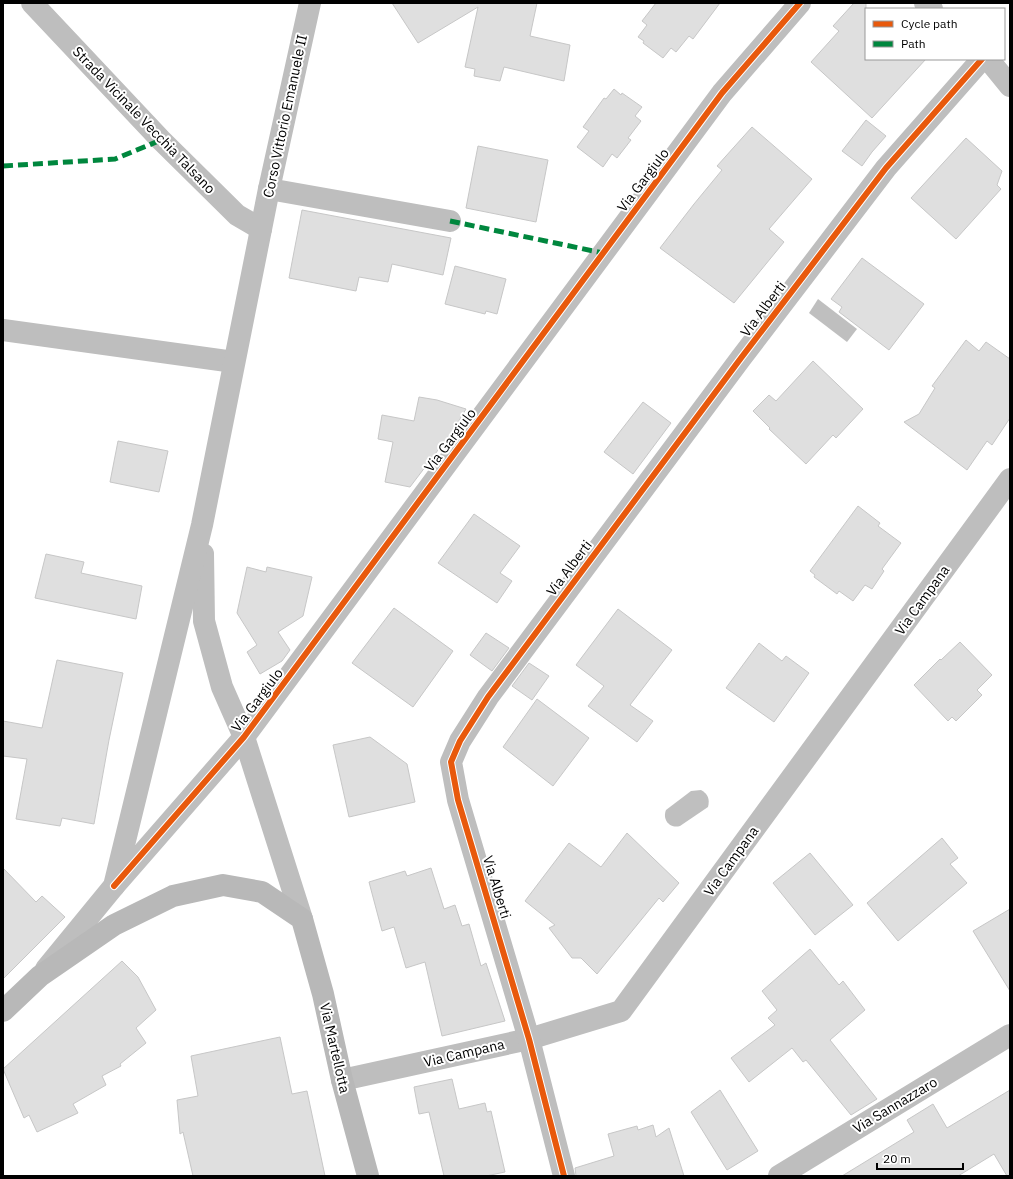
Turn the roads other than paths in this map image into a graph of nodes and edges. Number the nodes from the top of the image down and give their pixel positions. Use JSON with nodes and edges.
{"nodes":[{"id":1,"x":32,"y":3,"type":"edge"},
{"id":2,"x":310,"y":3,"type":"edge"},
{"id":3,"x":800,"y":3,"type":"edge"},
{"id":4,"x":981,"y":60,"type":"edge"},
{"id":5,"x":989,"y":60,"type":"edge"},
{"id":6,"x":1010,"y":86,"type":"edge"},
{"id":7,"x":269,"y":189,"type":"junction"},
{"id":8,"x":450,"y":221,"type":"dead end"},
{"id":9,"x":261,"y":229,"type":"junction"},
{"id":10,"x":3,"y":330,"type":"edge"},
{"id":11,"x":234,"y":362,"type":"junction"},
{"id":12,"x":1010,"y":479,"type":"edge"},
{"id":13,"x":202,"y":524,"type":"junction"},
{"id":14,"x":244,"y":738,"type":"junction"},
{"id":15,"x":114,"y":886,"type":"junction"},
{"id":16,"x":302,"y":919,"type":"junction"},
{"id":17,"x":40,"y":976,"type":"junction"},
{"id":18,"x":3,"y":1011,"type":"edge"},
{"id":19,"x":1010,"y":1035,"type":"edge"},
{"id":20,"x":529,"y":1039,"type":"junction"},
{"id":21,"x":342,"y":1080,"type":"junction"},
{"id":22,"x":368,"y":1176,"type":"edge"},
{"id":23,"x":564,"y":1176,"type":"edge"},
{"id":24,"x":779,"y":1176,"type":"edge"}],
"edges":[{"from":1,"to":9,"type":"street","name":"Strada Vicinale Vecchia Talsano"},
{"from":2,"to":7,"type":"street","name":"Corso Vittorio Emanuele II"},
{"from":3,"to":14,"type":"street","name":"Via Gargiulo"},
{"from":4,"to":20,"type":"street","name":"Via Alberti"},
{"from":5,"to":6,"type":"street"},
{"from":7,"to":8,"type":"street"},
{"from":7,"to":9,"type":"street","name":"Corso Vittorio Emanuele II"},
{"from":9,"to":11,"type":"street","name":"Corso Vittorio Emanuele II"},
{"from":10,"to":11,"type":"street"},
{"from":11,"to":13,"type":"street","name":"Corso Vittorio Emanuele II"},
{"from":12,"to":20,"type":"street","name":"Via Campana"},
{"from":13,"to":14,"type":"street"},
{"from":13,"to":15,"type":"street"},
{"from":14,"to":15,"type":"street","name":"Via Gargiulo"},
{"from":14,"to":16,"type":"street"},
{"from":15,"to":17,"type":"street","name":"Via Gargiulo"},
{"from":16,"to":17,"type":"main road"},
{"from":16,"to":21,"type":"main road","name":"Via Martellotta"},
{"from":17,"to":18,"type":"main road"},
{"from":19,"to":24,"type":"street","name":"Via Sannazzaro"},
{"from":20,"to":21,"type":"street","name":"Via Campana"},
{"from":20,"to":23,"type":"street","name":"Via Alberti"},
{"from":21,"to":22,"type":"main road","name":"Via Martellotta"}]}
